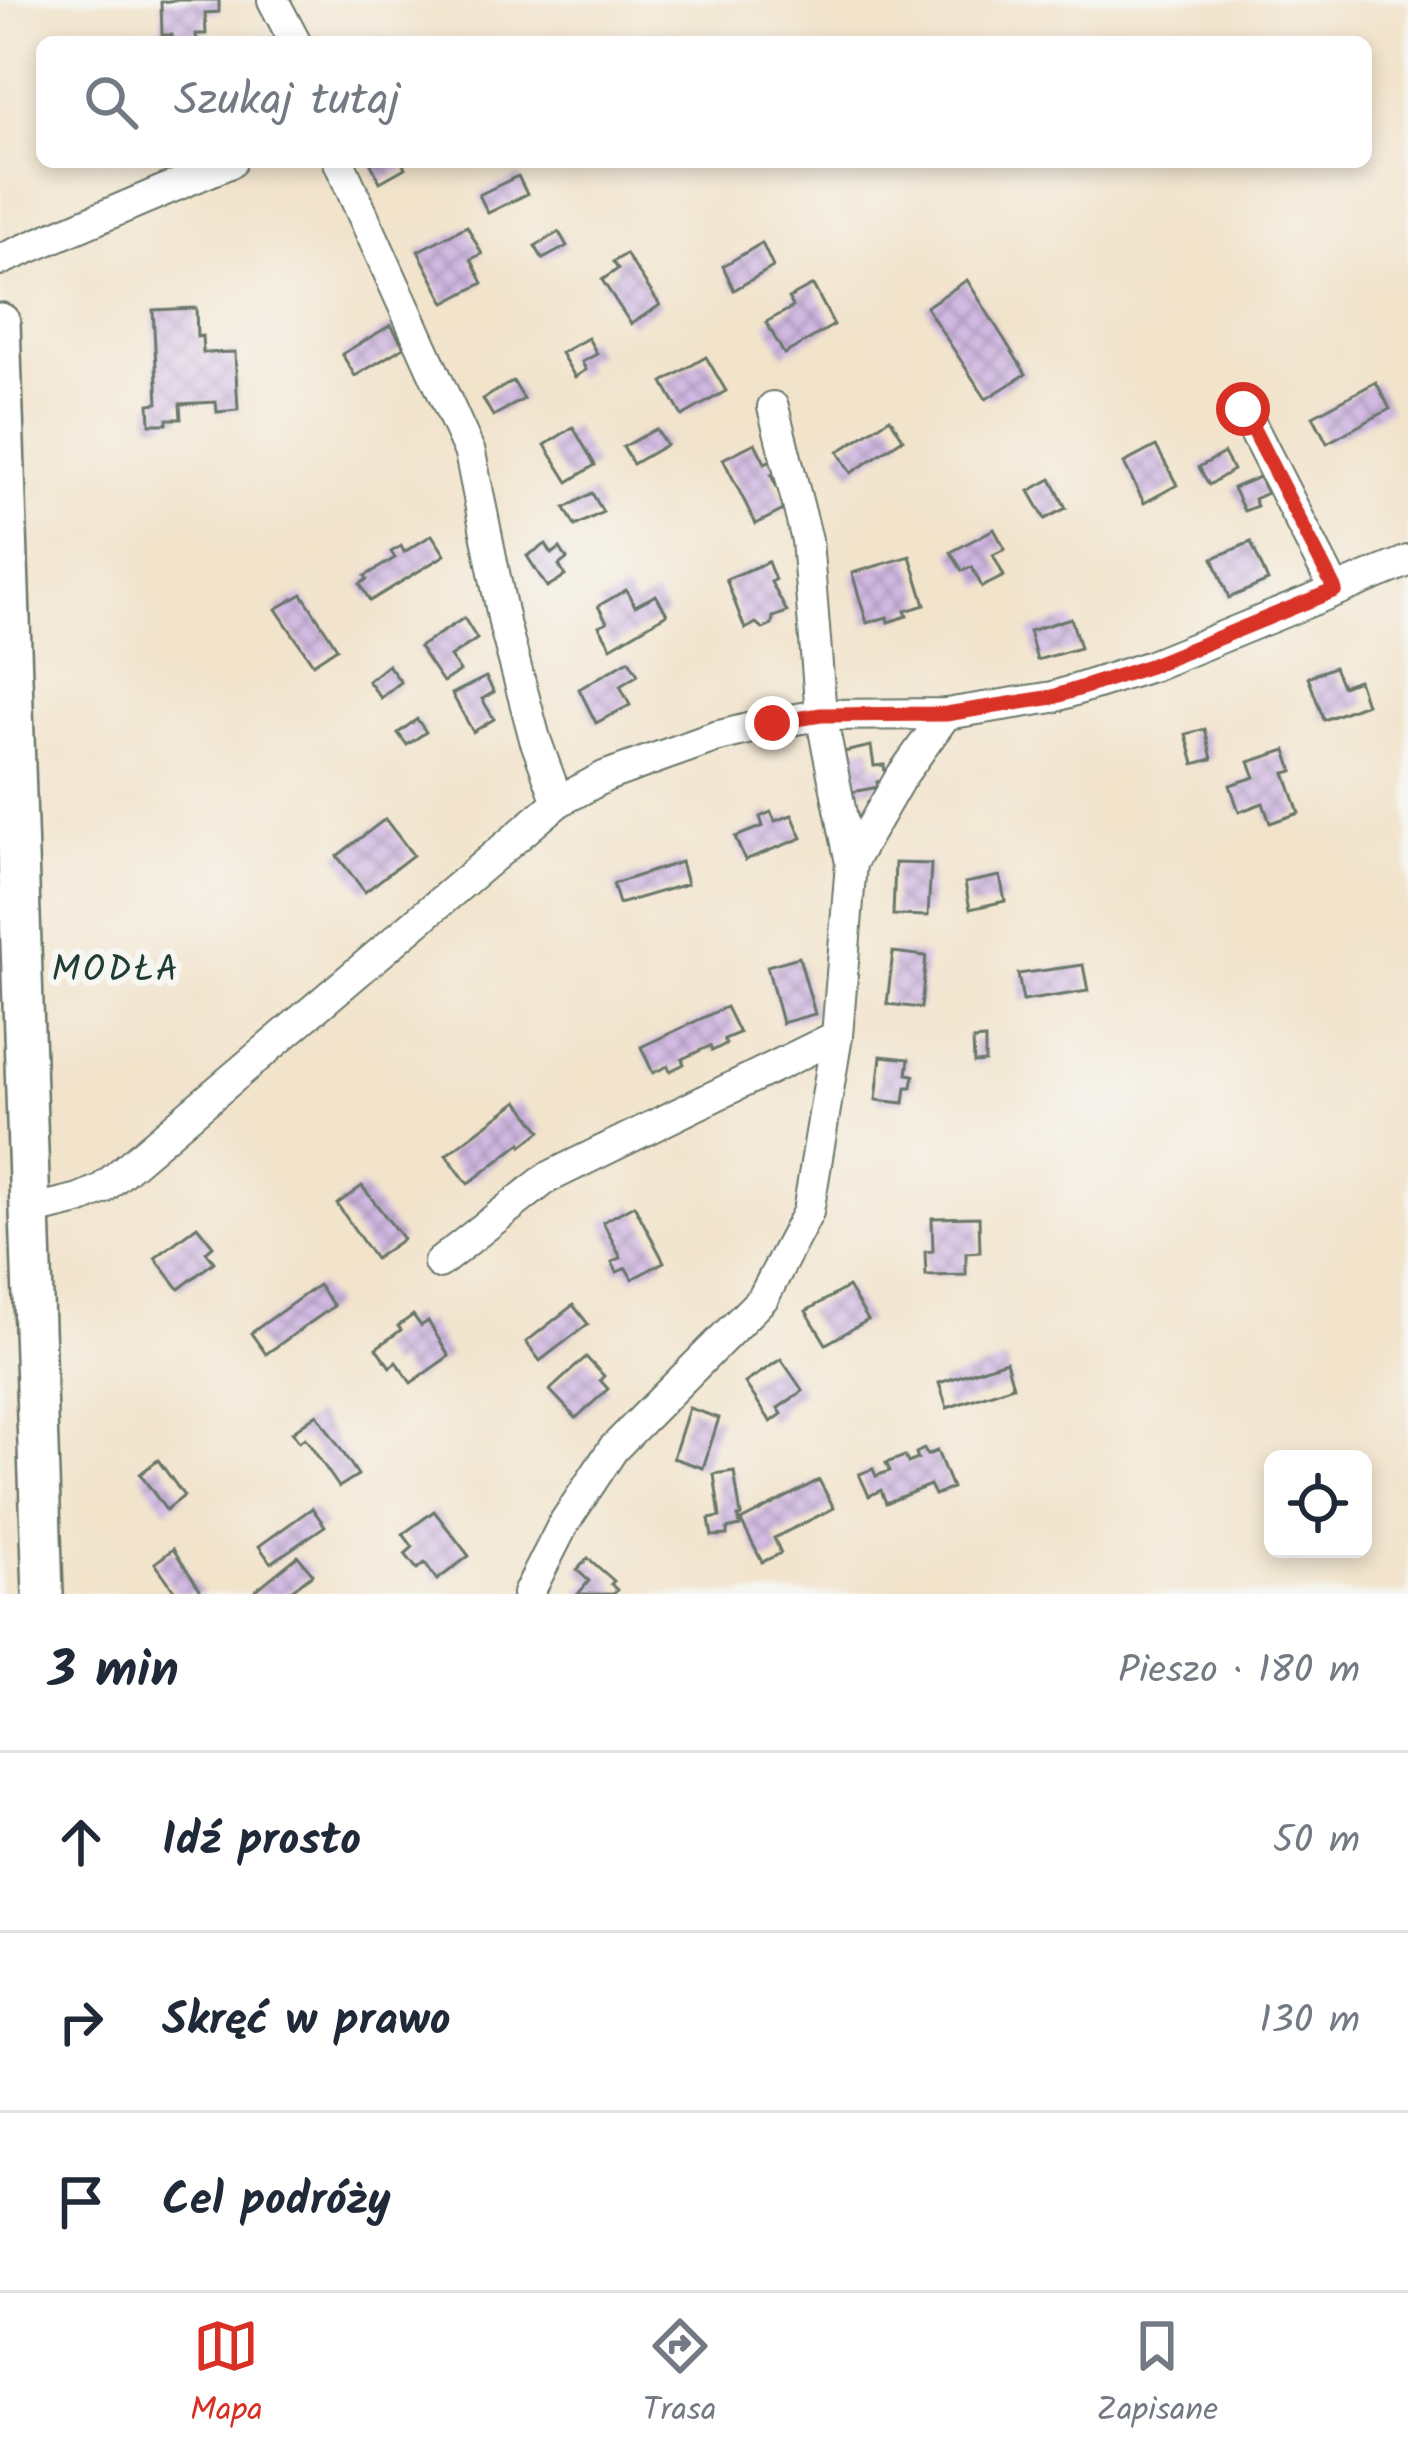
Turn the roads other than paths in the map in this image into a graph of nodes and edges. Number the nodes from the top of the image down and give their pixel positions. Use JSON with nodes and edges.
{"nodes":[{"id":1,"x":273,"y":0,"type":"edge"},
{"id":2,"x":292,"y":36,"type":"edge"},
{"id":3,"x":217,"y":168,"type":"edge"},
{"id":4,"x":342,"y":168,"type":"edge"},
{"id":5,"x":0,"y":260,"type":"edge"},
{"id":6,"x":0,"y":322,"type":"edge"},
{"id":7,"x":773,"y":407,"type":"dead end"},
{"id":8,"x":1243,"y":409,"type":"dead end"},
{"id":9,"x":1408,"y":560,"type":"edge"},
{"id":10,"x":1335,"y":590,"type":"junction"},
{"id":11,"x":946,"y":714,"type":"junction"},
{"id":12,"x":821,"y":715,"type":"junction"},
{"id":13,"x":558,"y":802,"type":"junction"},
{"id":14,"x":851,"y":863,"type":"junction"},
{"id":15,"x":837,"y":1036,"type":"junction"},
{"id":16,"x":30,"y":1211,"type":"junction"},
{"id":17,"x":439,"y":1263,"type":"dead end"},
{"id":18,"x":43,"y":1594,"type":"edge"},
{"id":19,"x":528,"y":1594,"type":"edge"}],
"edges":[{"from":1,"to":2,"type":"street"},
{"from":3,"to":5,"type":"street"},
{"from":4,"to":13,"type":"street"},
{"from":6,"to":16,"type":"main road"},
{"from":7,"to":12,"type":"street"},
{"from":8,"to":10,"type":"street"},
{"from":9,"to":10,"type":"street"},
{"from":10,"to":11,"type":"street"},
{"from":11,"to":12,"type":"street"},
{"from":11,"to":14,"type":"street"},
{"from":12,"to":13,"type":"street"},
{"from":12,"to":14,"type":"street"},
{"from":13,"to":16,"type":"street"},
{"from":14,"to":15,"type":"street"},
{"from":15,"to":17,"type":"street"},
{"from":15,"to":19,"type":"street"},
{"from":16,"to":18,"type":"main road"}]}
